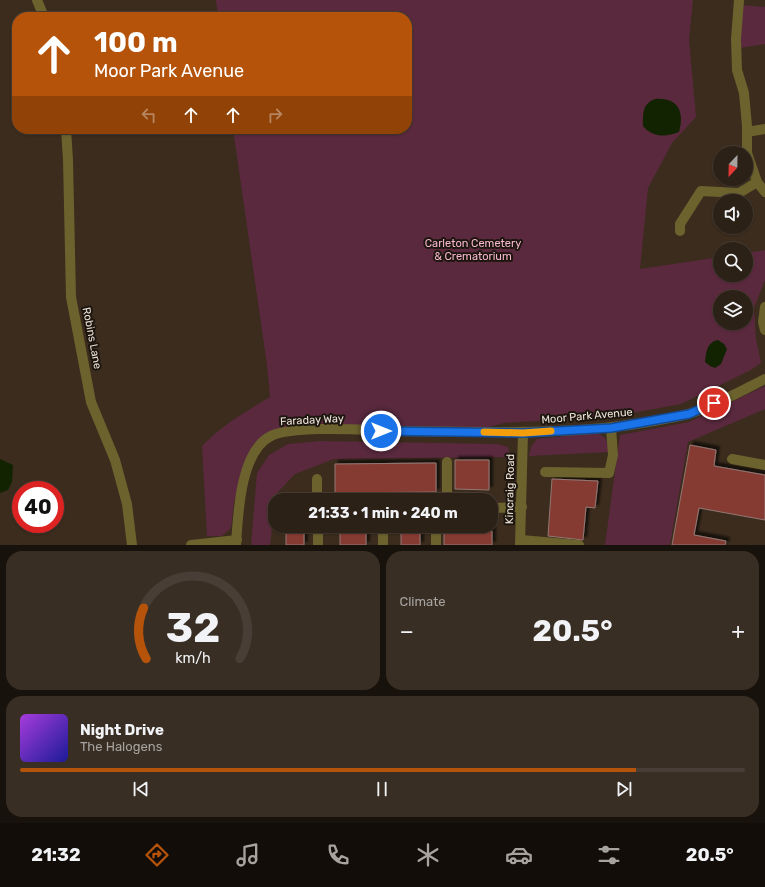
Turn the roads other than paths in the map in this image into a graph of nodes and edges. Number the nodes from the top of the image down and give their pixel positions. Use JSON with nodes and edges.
{"nodes":[{"id":1,"x":37,"y":0,"type":"edge"},
{"id":2,"x":739,"y":0,"type":"edge"},
{"id":3,"x":42,"y":12,"type":"edge"},
{"id":4,"x":765,"y":129,"type":"edge"},
{"id":5,"x":747,"y":132,"type":"junction"},
{"id":6,"x":66,"y":134,"type":"edge"},
{"id":7,"x":757,"y":182,"type":"junction"},
{"id":8,"x":765,"y":192,"type":"edge"},
{"id":9,"x":680,"y":231,"type":"dead end"},
{"id":10,"x":765,"y":307,"type":"edge"},
{"id":11,"x":765,"y":330,"type":"edge"},
{"id":12,"x":765,"y":379,"type":"edge"},
{"id":13,"x":611,"y":428,"type":"junction"},
{"id":14,"x":523,"y":433,"type":"junction"},
{"id":15,"x":732,"y":459,"type":"dead end"},
{"id":16,"x":447,"y":462,"type":"dead end"},
{"id":17,"x":765,"y":465,"type":"edge"},
{"id":18,"x":545,"y":472,"type":"dead end"},
{"id":19,"x":317,"y":479,"type":"dead end"},
{"id":20,"x":317,"y":493,"type":"edge"},
{"id":21,"x":447,"y":493,"type":"edge"},
{"id":22,"x":522,"y":507,"type":"junction"},
{"id":23,"x":498,"y":508,"type":"edge"},
{"id":24,"x":318,"y":533,"type":"edge"},
{"id":25,"x":383,"y":533,"type":"edge"},
{"id":26,"x":436,"y":533,"type":"edge"},
{"id":27,"x":236,"y":542,"type":"edge"},
{"id":28,"x":521,"y":542,"type":"edge"},
{"id":29,"x":132,"y":545,"type":"edge"},
{"id":30,"x":191,"y":545,"type":"edge"},
{"id":31,"x":318,"y":545,"type":"edge"},
{"id":32,"x":383,"y":545,"type":"edge"},
{"id":33,"x":436,"y":545,"type":"edge"},
{"id":34,"x":579,"y":545,"type":"edge"}],
"edges":[{"from":1,"to":3,"type":"street"},
{"from":2,"to":5,"type":"street"},
{"from":4,"to":5,"type":"street"},
{"from":5,"to":7,"type":"street"},
{"from":6,"to":29,"type":"street","name":"Robins Lane"},
{"from":7,"to":8,"type":"street"},
{"from":7,"to":9,"type":"street"},
{"from":10,"to":11,"type":"street"},
{"from":12,"to":13,"type":"street","name":"Moor Park Avenue"},
{"from":13,"to":14,"type":"street","name":"Moor Park Avenue"},
{"from":13,"to":18,"type":"street"},
{"from":14,"to":22,"type":"street","name":"Kincraig Road"},
{"from":14,"to":27,"type":"street","name":"Faraday Way"},
{"from":15,"to":17,"type":"street"},
{"from":16,"to":21,"type":"street"},
{"from":19,"to":20,"type":"street"},
{"from":22,"to":23,"type":"street"},
{"from":22,"to":28,"type":"street","name":"Kincraig Road"},
{"from":24,"to":31,"type":"street"},
{"from":25,"to":32,"type":"street"},
{"from":26,"to":33,"type":"street"},
{"from":27,"to":30,"type":"street"},
{"from":28,"to":34,"type":"street"}]}
